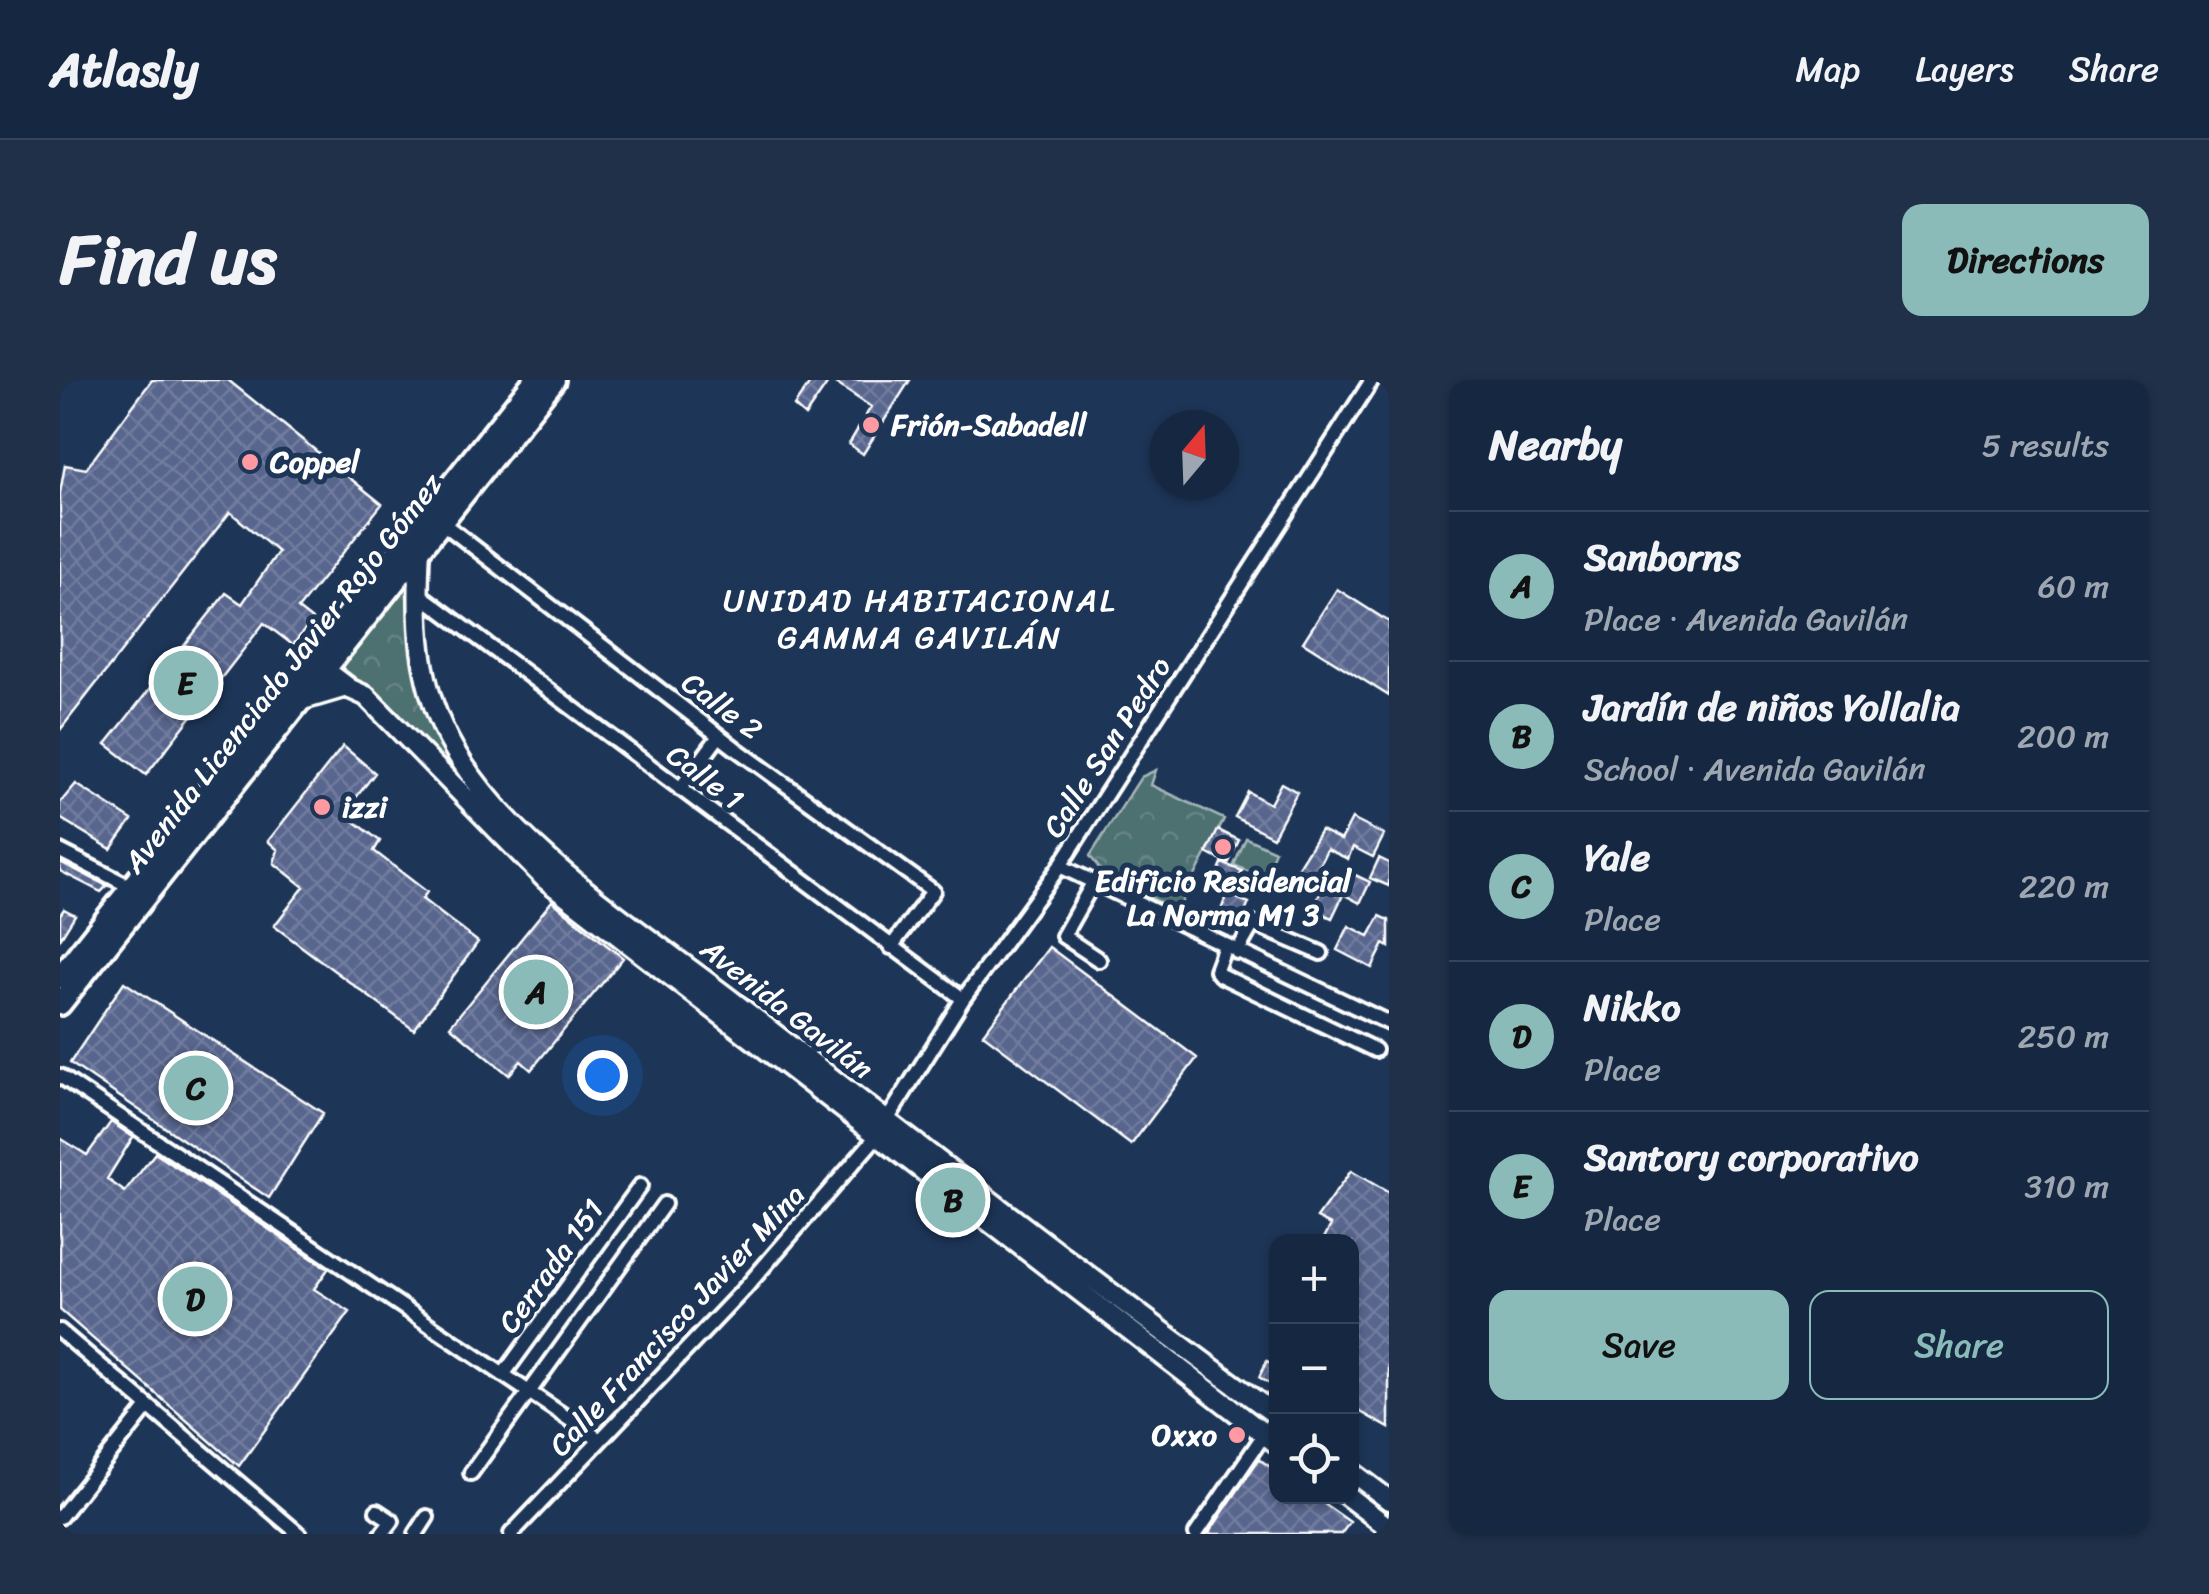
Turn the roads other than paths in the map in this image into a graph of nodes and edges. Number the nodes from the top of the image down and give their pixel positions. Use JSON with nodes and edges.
{"nodes":[{"id":1,"x":535,"y":380,"type":"edge"},
{"id":2,"x":554,"y":380,"type":"edge"},
{"id":3,"x":1372,"y":380,"type":"edge"},
{"id":4,"x":435,"y":517,"type":"junction"},
{"id":5,"x":420,"y":547,"type":"junction"},
{"id":6,"x":398,"y":563,"type":"junction"},
{"id":7,"x":418,"y":594,"type":"junction"},
{"id":8,"x":318,"y":666,"type":"junction"},
{"id":9,"x":346,"y":687,"type":"junction"},
{"id":10,"x":300,"y":701,"type":"junction"},
{"id":11,"x":718,"y":736,"type":"junction"},
{"id":12,"x":472,"y":778,"type":"junction"},
{"id":13,"x":680,"y":789,"type":"junction"},
{"id":14,"x":456,"y":793,"type":"junction"},
{"id":15,"x":520,"y":830,"type":"junction"},
{"id":16,"x":506,"y":844,"type":"junction"},
{"id":17,"x":60,"y":851,"type":"edge"},
{"id":18,"x":1060,"y":866,"type":"junction"},
{"id":19,"x":1093,"y":883,"type":"junction"},
{"id":20,"x":132,"y":887,"type":"junction"},
{"id":21,"x":891,"y":947,"type":"junction"},
{"id":22,"x":1231,"y":949,"type":"junction"},
{"id":23,"x":1321,"y":953,"type":"dead end"},
{"id":24,"x":1099,"y":960,"type":"dead end"},
{"id":25,"x":60,"y":977,"type":"edge"},
{"id":26,"x":963,"y":998,"type":"junction"},
{"id":27,"x":60,"y":1004,"type":"edge"},
{"id":28,"x":1389,"y":1023,"type":"edge"},
{"id":29,"x":1375,"y":1050,"type":"dead end"},
{"id":30,"x":60,"y":1076,"type":"edge"},
{"id":31,"x":882,"y":1129,"type":"junction"},
{"id":32,"x":640,"y":1186,"type":"dead end"},
{"id":33,"x":664,"y":1204,"type":"dead end"},
{"id":34,"x":60,"y":1332,"type":"edge"},
{"id":35,"x":502,"y":1375,"type":"junction"},
{"id":36,"x":525,"y":1391,"type":"junction"},
{"id":37,"x":146,"y":1408,"type":"junction"},
{"id":38,"x":1273,"y":1414,"type":"edge"},
{"id":39,"x":1269,"y":1437,"type":"edge"},
{"id":40,"x":1269,"y":1439,"type":"edge"},
{"id":41,"x":600,"y":1440,"type":"junction"},
{"id":42,"x":471,"y":1472,"type":"dead end"},
{"id":43,"x":1359,"y":1477,"type":"edge"},
{"id":44,"x":1389,"y":1500,"type":"edge"},
{"id":45,"x":1358,"y":1504,"type":"edge"},
{"id":46,"x":377,"y":1511,"type":"dead end"},
{"id":47,"x":60,"y":1517,"type":"edge"},
{"id":48,"x":428,"y":1518,"type":"dead end"},
{"id":49,"x":1389,"y":1528,"type":"edge"},
{"id":50,"x":299,"y":1534,"type":"edge"},
{"id":51,"x":382,"y":1534,"type":"edge"},
{"id":52,"x":416,"y":1534,"type":"edge"},
{"id":53,"x":511,"y":1534,"type":"edge"},
{"id":54,"x":1196,"y":1534,"type":"edge"}],
"edges":[{"from":1,"to":4,"type":"main road","name":"Avenida Licenciado Javier Rojo Gómez"},
{"from":2,"to":4,"type":"main road","name":"Avenida Licenciado Javier Rojo Gómez"},
{"from":3,"to":18,"type":"street","name":"Calle San Pedro"},
{"from":4,"to":5,"type":"main road","name":"Avenida Licenciado Javier Rojo Gómez"},
{"from":4,"to":6,"type":"main road","name":"Avenida Licenciado Javier Rojo Gómez"},
{"from":4,"to":11,"type":"street","name":"Calle 2"},
{"from":5,"to":6,"type":"main road","name":"Avenida Licenciado Javier Rojo Gómez"},
{"from":5,"to":7,"type":"main road","name":"Avenida Gavilán"},
{"from":6,"to":8,"type":"main road","name":"Avenida Licenciado Javier Rojo Gómez"},
{"from":7,"to":12,"type":"main road","name":"Avenida Gavilán"},
{"from":7,"to":13,"type":"street","name":"Calle 1"},
{"from":8,"to":9,"type":"main road"},
{"from":8,"to":10,"type":"main road","name":"Avenida Licenciado Javier Rojo Gómez"},
{"from":8,"to":20,"type":"main road","name":"Avenida Licenciado Javier Rojo Gómez"},
{"from":9,"to":10,"type":"main road"},
{"from":9,"to":14,"type":"main road","name":"Avenida Gavilán"},
{"from":10,"to":27,"type":"main road","name":"Avenida Licenciado Javier Rojo Gómez"},
{"from":11,"to":13,"type":"street"},
{"from":11,"to":21,"type":"street","name":"Calle 2"},
{"from":12,"to":14,"type":"main road"},
{"from":12,"to":15,"type":"main road","name":"Avenida Gavilán"},
{"from":13,"to":21,"type":"street","name":"Calle 1"},
{"from":14,"to":16,"type":"main road","name":"Avenida Gavilán"},
{"from":15,"to":16,"type":"main road"},
{"from":15,"to":31,"type":"main road","name":"Avenida Gavilán"},
{"from":16,"to":31,"type":"main road","name":"Avenida Gavilán"},
{"from":17,"to":20,"type":"street"},
{"from":18,"to":19,"type":"street"},
{"from":18,"to":26,"type":"street","name":"Calle San Pedro"},
{"from":19,"to":22,"type":"street"},
{"from":19,"to":24,"type":"street"},
{"from":20,"to":25,"type":"main road","name":"Avenida Licenciado Javier Rojo Gómez"},
{"from":21,"to":26,"type":"street","name":"Calle 1"},
{"from":22,"to":23,"type":"street"},
{"from":22,"to":28,"type":"street"},
{"from":22,"to":29,"type":"street"},
{"from":26,"to":31,"type":"street","name":"Calle San Pedro"},
{"from":30,"to":35,"type":"street"},
{"from":31,"to":38,"type":"main road","name":"Avenida Gavilán"},
{"from":31,"to":39,"type":"main road","name":"Avenida Gavilán"},
{"from":31,"to":41,"type":"street","name":"Calle Francisco Javier Mina"},
{"from":32,"to":35,"type":"street","name":"Cerrada 151"},
{"from":33,"to":36,"type":"street"},
{"from":34,"to":37,"type":"street"},
{"from":35,"to":36,"type":"street"},
{"from":36,"to":41,"type":"street"},
{"from":36,"to":42,"type":"street"},
{"from":37,"to":47,"type":"street"},
{"from":37,"to":50,"type":"street"},
{"from":40,"to":54,"type":"street"},
{"from":41,"to":53,"type":"street","name":"Calle Francisco Javier Mina"},
{"from":43,"to":44,"type":"main road"},
{"from":45,"to":49,"type":"main road"},
{"from":46,"to":51,"type":"street"},
{"from":48,"to":52,"type":"street"}]}
